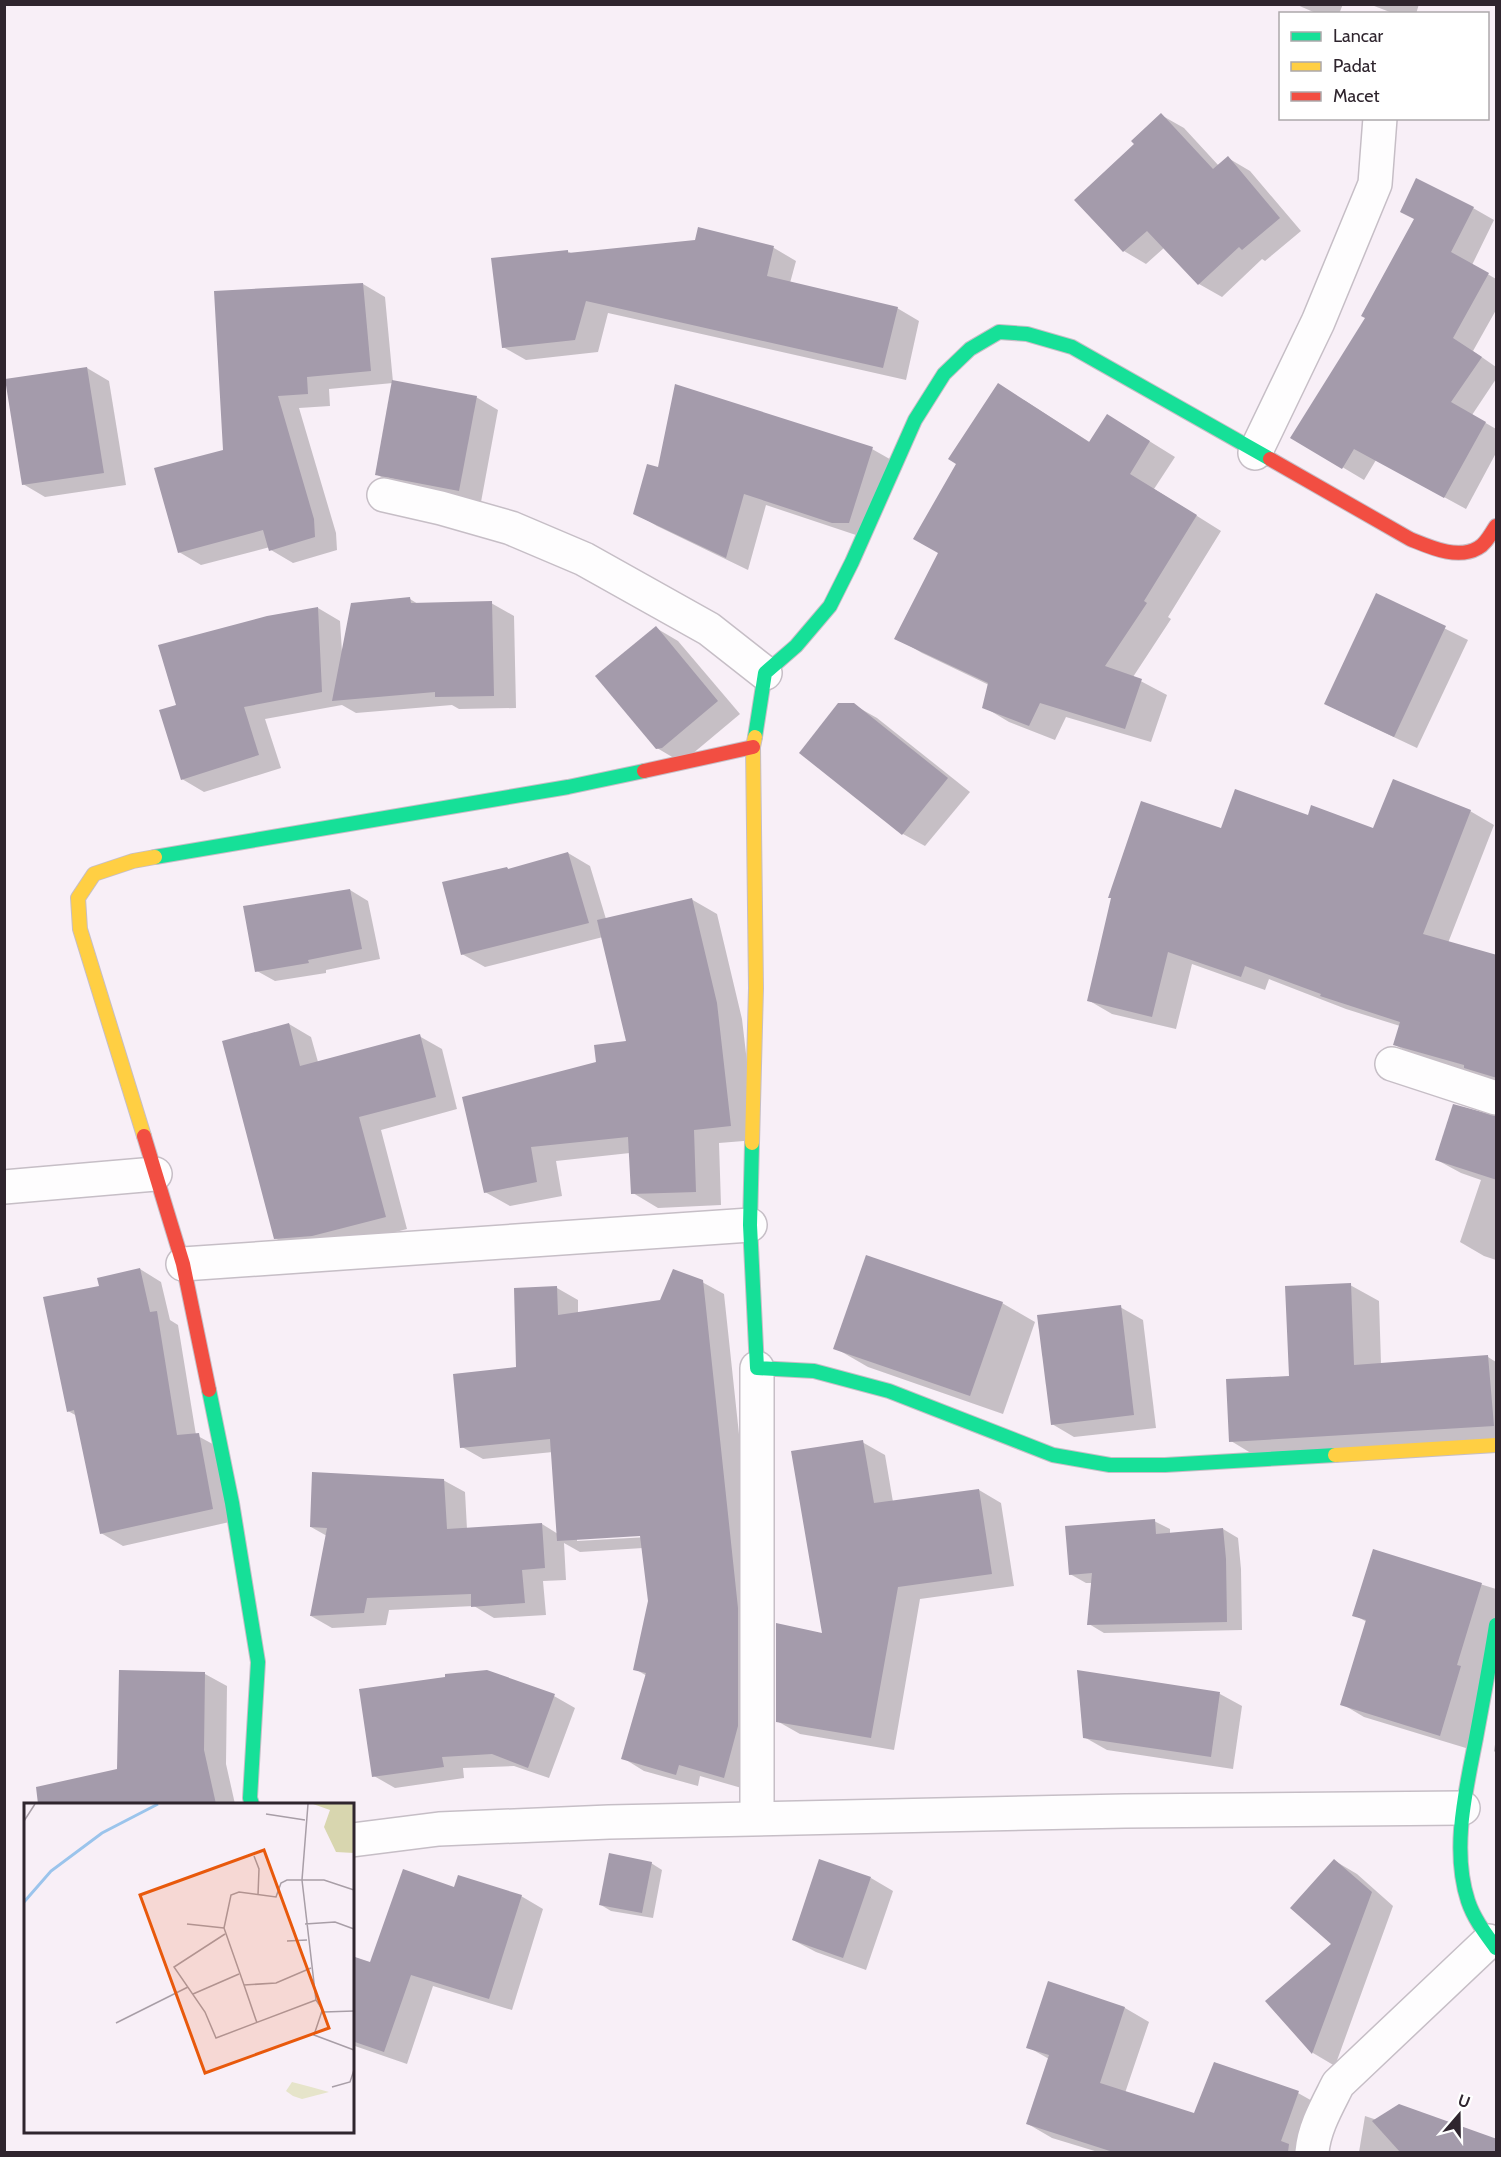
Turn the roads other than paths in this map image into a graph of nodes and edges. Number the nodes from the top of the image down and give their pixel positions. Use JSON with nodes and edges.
{"nodes":[{"id":1,"x":1380,"y":120,"type":"edge"},
{"id":2,"x":1255,"y":453,"type":"junction"},
{"id":3,"x":384,"y":495,"type":"dead end"},
{"id":4,"x":1497,"y":526,"type":"edge"},
{"id":5,"x":765,"y":673,"type":"junction"},
{"id":6,"x":753,"y":747,"type":"junction"},
{"id":7,"x":1392,"y":1064,"type":"dead end"},
{"id":8,"x":1497,"y":1098,"type":"edge"},
{"id":9,"x":155,"y":1173,"type":"junction"},
{"id":10,"x":4,"y":1188,"type":"edge"},
{"id":11,"x":750,"y":1225,"type":"junction"},
{"id":12,"x":183,"y":1264,"type":"junction"},
{"id":13,"x":757,"y":1368,"type":"junction"},
{"id":14,"x":1497,"y":1444,"type":"edge"},
{"id":15,"x":1497,"y":1625,"type":"edge"},
{"id":16,"x":252,"y":1803,"type":"edge"},
{"id":17,"x":1463,"y":1808,"type":"junction"},
{"id":18,"x":757,"y":1818,"type":"junction"},
{"id":19,"x":354,"y":1840,"type":"edge"},
{"id":20,"x":1493,"y":1945,"type":"edge"},
{"id":21,"x":1312,"y":2152,"type":"edge"}],
"edges":[{"from":1,"to":2,"type":"street"},
{"from":2,"to":4,"type":"street"},
{"from":2,"to":5,"type":"street"},
{"from":3,"to":5,"type":"street"},
{"from":5,"to":6,"type":"street"},
{"from":6,"to":9,"type":"street"},
{"from":6,"to":11,"type":"street"},
{"from":7,"to":8,"type":"street"},
{"from":9,"to":10,"type":"street"},
{"from":9,"to":12,"type":"street"},
{"from":11,"to":12,"type":"street"},
{"from":11,"to":13,"type":"street"},
{"from":12,"to":16,"type":"street"},
{"from":13,"to":14,"type":"street"},
{"from":13,"to":18,"type":"street"},
{"from":15,"to":17,"type":"street"},
{"from":17,"to":18,"type":"street"},
{"from":17,"to":20,"type":"street"},
{"from":18,"to":19,"type":"street"},
{"from":20,"to":21,"type":"street"}]}
